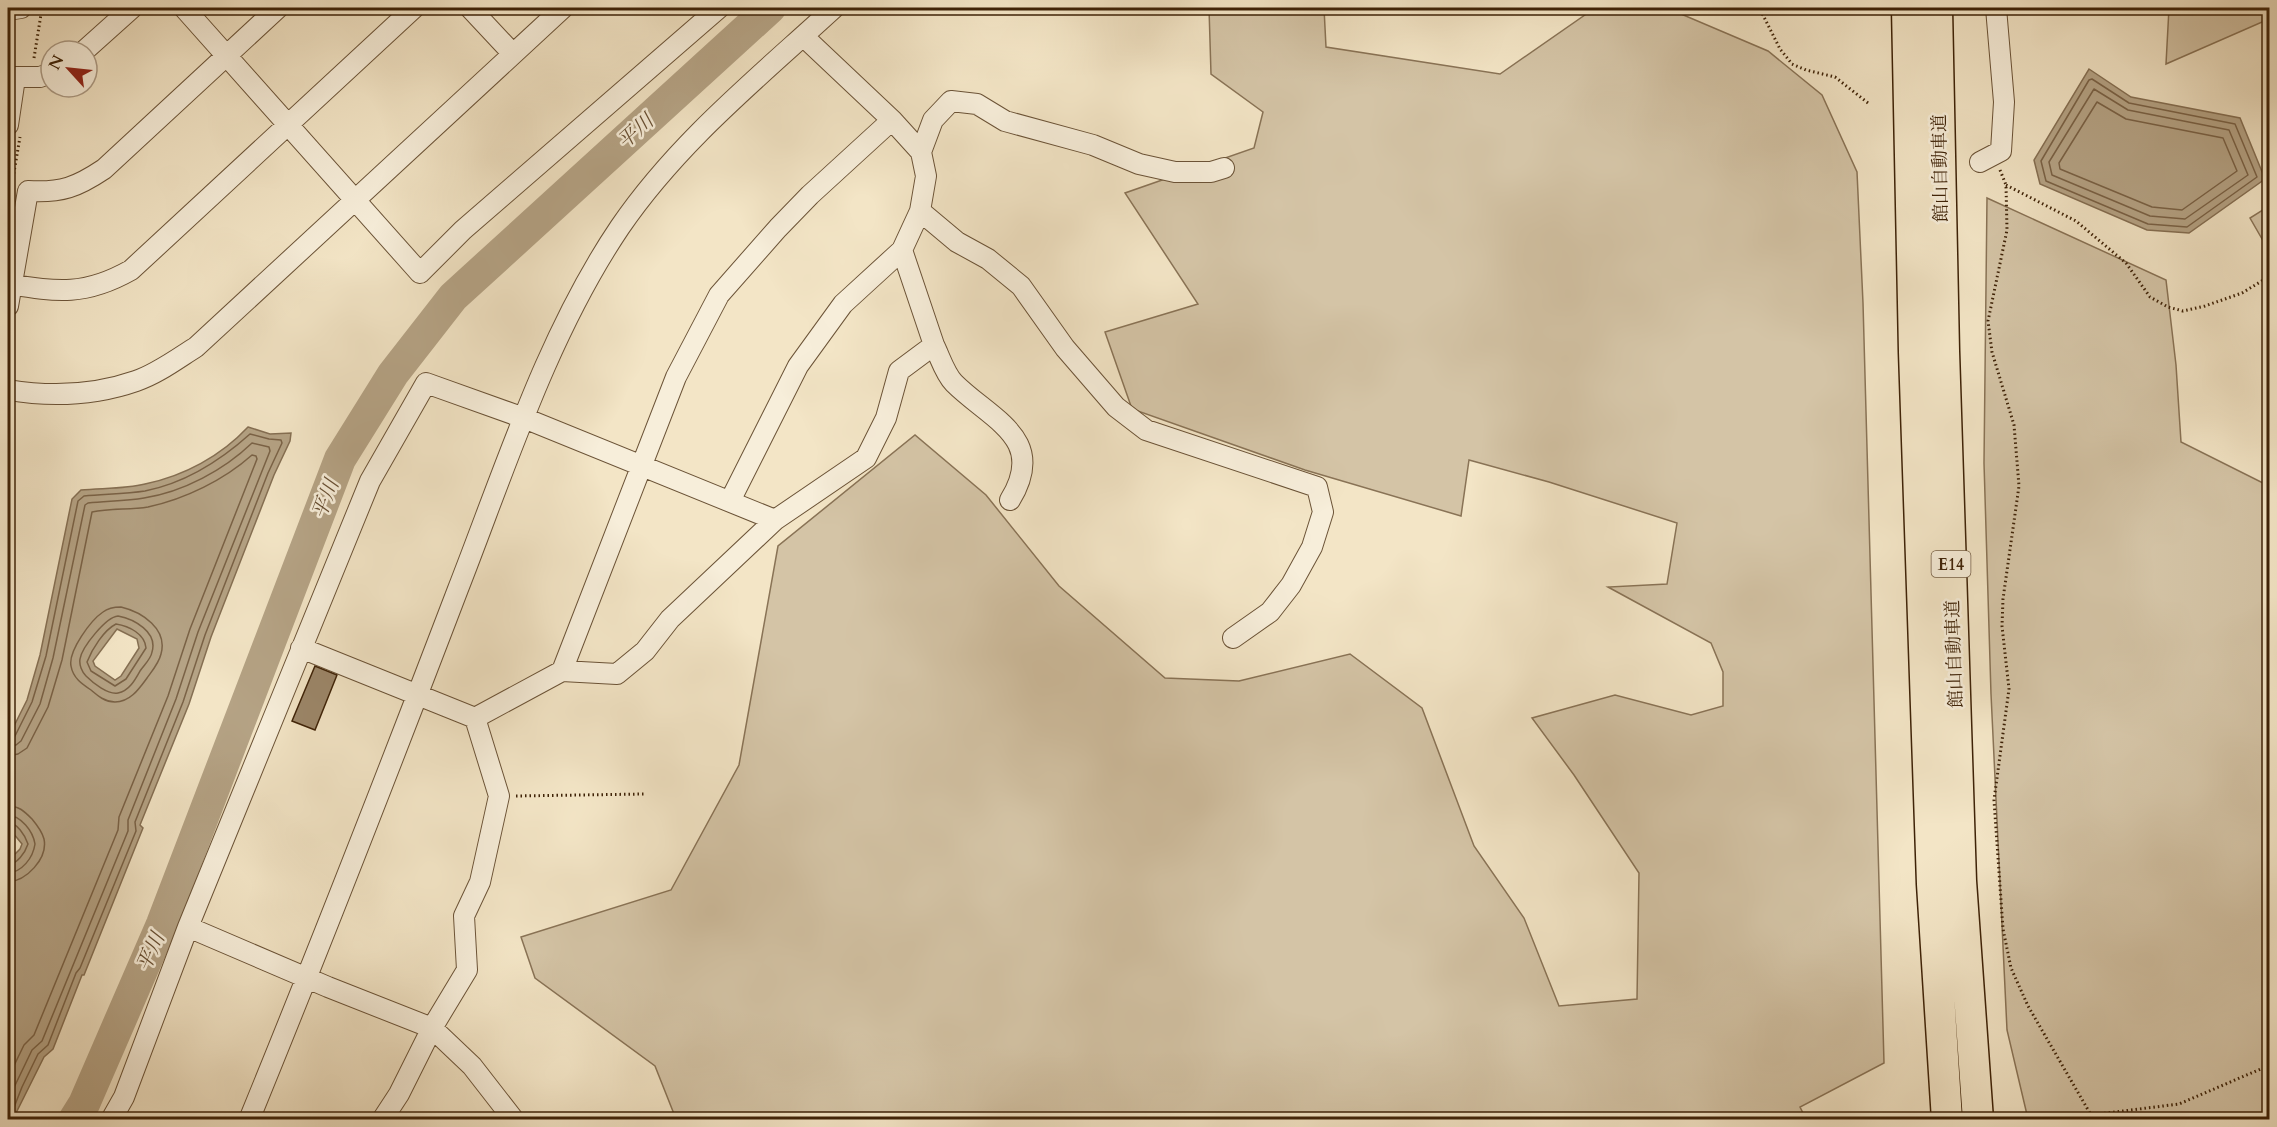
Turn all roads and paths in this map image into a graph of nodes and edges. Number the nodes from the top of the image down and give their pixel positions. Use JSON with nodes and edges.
{"nodes":[{"id":1,"x":21,"y":8,"type":"edge"},
{"id":2,"x":42,"y":8,"type":"edge"},
{"id":3,"x":132,"y":8,"type":"edge"},
{"id":4,"x":184,"y":8,"type":"edge"},
{"id":5,"x":278,"y":8,"type":"edge"},
{"id":6,"x":414,"y":8,"type":"edge"},
{"id":7,"x":471,"y":8,"type":"edge"},
{"id":8,"x":563,"y":8,"type":"edge"},
{"id":9,"x":719,"y":8,"type":"edge"},
{"id":10,"x":834,"y":8,"type":"edge"},
{"id":11,"x":1750,"y":8,"type":"edge"},
{"id":12,"x":1907,"y":8,"type":"edge"},
{"id":13,"x":1936,"y":8,"type":"edge"},
{"id":14,"x":1996,"y":8,"type":"edge"},
{"id":15,"x":8,"y":10,"type":"edge"},
{"id":16,"x":803,"y":36,"type":"junction"},
{"id":17,"x":97,"y":39,"type":"edge"},
{"id":18,"x":513,"y":54,"type":"junction"},
{"id":19,"x":227,"y":55,"type":"junction"},
{"id":20,"x":33,"y":66,"type":"dead end"},
{"id":21,"x":11,"y":77,"type":"edge"},
{"id":22,"x":39,"y":77,"type":"edge"},
{"id":23,"x":1868,"y":103,"type":"dead end"},
{"id":24,"x":892,"y":120,"type":"junction"},
{"id":25,"x":288,"y":124,"type":"junction"},
{"id":26,"x":8,"y":125,"type":"edge"},
{"id":27,"x":921,"y":152,"type":"junction"},
{"id":28,"x":1980,"y":162,"type":"dead end"},
{"id":29,"x":1224,"y":168,"type":"dead end"},
{"id":30,"x":355,"y":200,"type":"junction"},
{"id":31,"x":920,"y":211,"type":"junction"},
{"id":32,"x":902,"y":250,"type":"junction"},
{"id":33,"x":2270,"y":276,"type":"edge"},
{"id":34,"x":9,"y":284,"type":"edge"},
{"id":35,"x":8,"y":306,"type":"edge"},
{"id":36,"x":934,"y":345,"type":"junction"},
{"id":37,"x":8,"y":390,"type":"edge"},
{"id":38,"x":524,"y":418,"type":"junction"},
{"id":39,"x":642,"y":466,"type":"junction"},
{"id":40,"x":1010,"y":500,"type":"dead end"},
{"id":41,"x":730,"y":501,"type":"junction"},
{"id":42,"x":775,"y":520,"type":"junction"},
{"id":43,"x":1233,"y":638,"type":"dead end"},
{"id":44,"x":301,"y":648,"type":"junction"},
{"id":45,"x":562,"y":671,"type":"junction"},
{"id":46,"x":418,"y":694,"type":"junction"},
{"id":47,"x":475,"y":718,"type":"junction"},
{"id":48,"x":644,"y":794,"type":"dead end"},
{"id":49,"x":500,"y":796,"type":"junction"},
{"id":50,"x":188,"y":927,"type":"junction"},
{"id":51,"x":307,"y":977,"type":"junction"},
{"id":52,"x":432,"y":1028,"type":"junction"},
{"id":53,"x":2270,"y":1065,"type":"edge"},
{"id":54,"x":2091,"y":1115,"type":"junction"},
{"id":55,"x":111,"y":1119,"type":"edge"},
{"id":56,"x":249,"y":1119,"type":"edge"},
{"id":57,"x":382,"y":1119,"type":"edge"},
{"id":58,"x":514,"y":1119,"type":"edge"},
{"id":59,"x":1947,"y":1119,"type":"edge"},
{"id":60,"x":1978,"y":1119,"type":"edge"},
{"id":61,"x":2001,"y":1119,"type":"edge"}],
"edges":[{"from":1,"to":15,"type":"street"},
{"from":2,"to":20,"type":"path"},
{"from":3,"to":17,"type":"street"},
{"from":4,"to":19,"type":"street"},
{"from":5,"to":19,"type":"street"},
{"from":6,"to":25,"type":"street"},
{"from":7,"to":18,"type":"street"},
{"from":8,"to":18,"type":"street"},
{"from":9,"to":30,"type":"street"},
{"from":10,"to":16,"type":"street"},
{"from":11,"to":23,"type":"path"},
{"from":12,"to":59,"type":"highway","name":"館山自動車道","number":"E14"},
{"from":13,"to":60,"type":"highway","name":"館山自動車道","number":"E14"},
{"from":14,"to":28,"type":"street"},
{"from":16,"to":24,"type":"street"},
{"from":16,"to":38,"type":"street"},
{"from":18,"to":30,"type":"street"},
{"from":19,"to":25,"type":"street"},
{"from":19,"to":34,"type":"street"},
{"from":21,"to":22,"type":"street"},
{"from":21,"to":26,"type":"street"},
{"from":24,"to":27,"type":"street"},
{"from":24,"to":39,"type":"street"},
{"from":25,"to":30,"type":"street"},
{"from":25,"to":34,"type":"street"},
{"from":27,"to":29,"type":"street"},
{"from":27,"to":31,"type":"street"},
{"from":30,"to":37,"type":"street"},
{"from":31,"to":32,"type":"street"},
{"from":31,"to":43,"type":"street"},
{"from":32,"to":36,"type":"street"},
{"from":32,"to":41,"type":"street"},
{"from":33,"to":54,"type":"path"},
{"from":34,"to":35,"type":"street"},
{"from":36,"to":40,"type":"street"},
{"from":36,"to":42,"type":"street"},
{"from":38,"to":39,"type":"street"},
{"from":38,"to":44,"type":"street"},
{"from":38,"to":46,"type":"street"},
{"from":39,"to":41,"type":"street"},
{"from":39,"to":45,"type":"street"},
{"from":41,"to":42,"type":"street"},
{"from":42,"to":45,"type":"street"},
{"from":44,"to":46,"type":"street"},
{"from":44,"to":50,"type":"street"},
{"from":45,"to":47,"type":"street"},
{"from":46,"to":47,"type":"street"},
{"from":46,"to":51,"type":"street"},
{"from":47,"to":49,"type":"street"},
{"from":48,"to":49,"type":"path"},
{"from":49,"to":52,"type":"street"},
{"from":50,"to":51,"type":"street"},
{"from":50,"to":55,"type":"street"},
{"from":51,"to":52,"type":"street"},
{"from":51,"to":56,"type":"street"},
{"from":52,"to":57,"type":"street"},
{"from":52,"to":58,"type":"street"},
{"from":53,"to":54,"type":"path"},
{"from":54,"to":61,"type":"path"}]}
